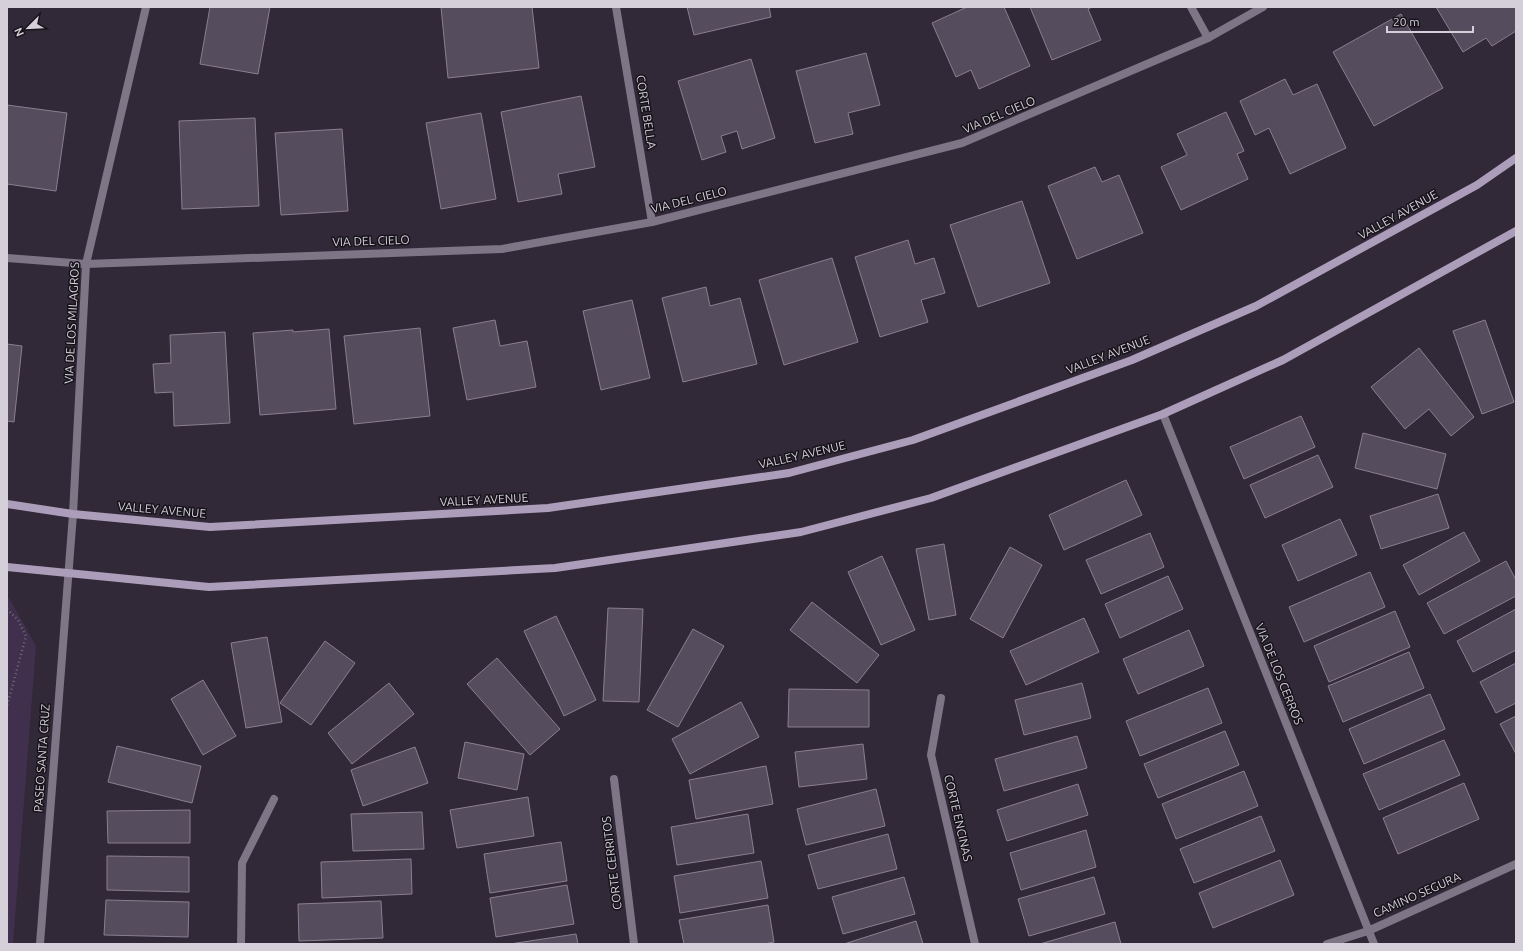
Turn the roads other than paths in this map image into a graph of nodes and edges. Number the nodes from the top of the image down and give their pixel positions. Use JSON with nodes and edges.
{"nodes":[{"id":1,"x":146,"y":7,"type":"edge"},
{"id":2,"x":616,"y":7,"type":"edge"},
{"id":3,"x":1191,"y":7,"type":"edge"},
{"id":4,"x":1263,"y":7,"type":"edge"},
{"id":5,"x":1208,"y":38,"type":"junction"},
{"id":6,"x":1516,"y":158,"type":"edge"},
{"id":7,"x":652,"y":222,"type":"junction"},
{"id":8,"x":1516,"y":231,"type":"edge"},
{"id":9,"x":7,"y":258,"type":"edge"},
{"id":10,"x":86,"y":264,"type":"junction"},
{"id":11,"x":1163,"y":414,"type":"junction"},
{"id":12,"x":7,"y":504,"type":"edge"},
{"id":13,"x":74,"y":514,"type":"junction"},
{"id":14,"x":7,"y":567,"type":"edge"},
{"id":15,"x":69,"y":574,"type":"junction"},
{"id":16,"x":941,"y":698,"type":"dead end"},
{"id":17,"x":614,"y":779,"type":"dead end"},
{"id":18,"x":274,"y":799,"type":"dead end"},
{"id":19,"x":1516,"y":864,"type":"edge"},
{"id":20,"x":1368,"y":931,"type":"junction"},
{"id":21,"x":40,"y":944,"type":"edge"},
{"id":22,"x":241,"y":944,"type":"edge"},
{"id":23,"x":634,"y":944,"type":"edge"},
{"id":24,"x":975,"y":944,"type":"edge"},
{"id":25,"x":1327,"y":944,"type":"edge"},
{"id":26,"x":1374,"y":944,"type":"edge"}],
"edges":[{"from":1,"to":10,"type":"street","name":"VIA DE LOS MILAGROS"},
{"from":2,"to":7,"type":"street","name":"CORTE BELLA"},
{"from":3,"to":5,"type":"street"},
{"from":4,"to":5,"type":"street","name":"VIA DEL CIELO"},
{"from":5,"to":7,"type":"street","name":"VIA DEL CIELO"},
{"from":6,"to":13,"type":"main road","name":"VALLEY AVENUE"},
{"from":7,"to":10,"type":"street","name":"VIA DEL CIELO"},
{"from":8,"to":11,"type":"main road"},
{"from":9,"to":10,"type":"street","name":"VIA DEL CIELO"},
{"from":10,"to":13,"type":"street","name":"VIA DE LOS MILAGROS"},
{"from":11,"to":15,"type":"main road"},
{"from":11,"to":20,"type":"street","name":"VIA DE LOS CERROS"},
{"from":12,"to":13,"type":"main road","name":"VALLEY AVENUE"},
{"from":13,"to":15,"type":"street","name":"VIA DE LOS MILAGROS"},
{"from":14,"to":15,"type":"main road"},
{"from":15,"to":21,"type":"street","name":"PASEO SANTA CRUZ"},
{"from":16,"to":24,"type":"street","name":"CORTE ENCINAS"},
{"from":17,"to":23,"type":"street","name":"CORTE CERRITOS"},
{"from":18,"to":22,"type":"street"},
{"from":19,"to":20,"type":"street","name":"CAMINO SEGURA"},
{"from":20,"to":25,"type":"street","name":"CAMINO SEGURA"},
{"from":20,"to":26,"type":"street","name":"VIA DE LOS CERROS"}]}
